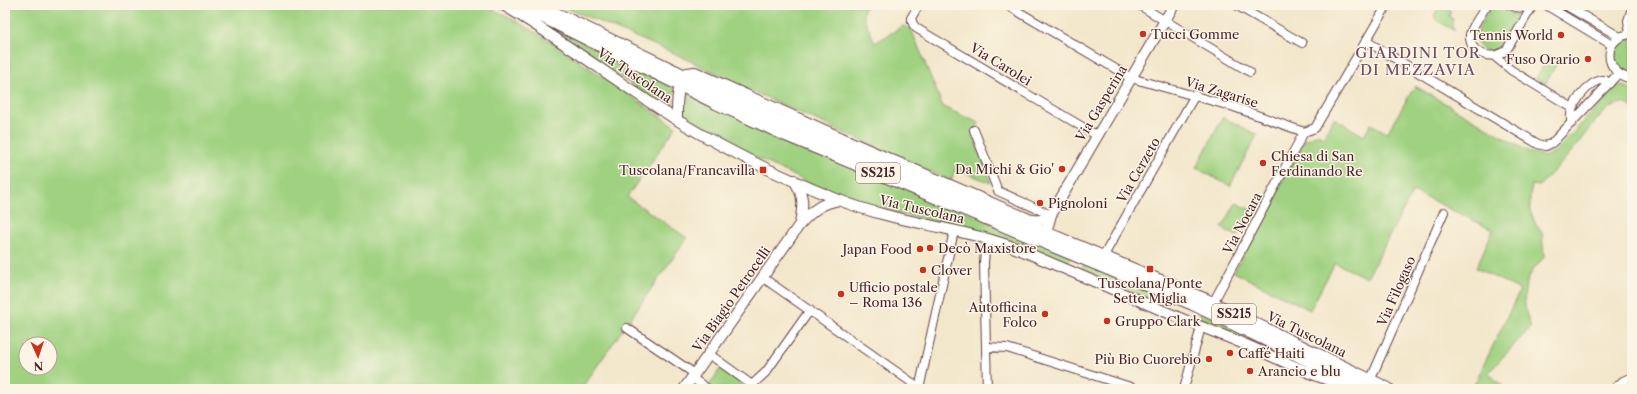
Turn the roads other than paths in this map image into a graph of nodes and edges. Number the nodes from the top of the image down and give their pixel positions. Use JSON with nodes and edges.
{"nodes":[{"id":1,"x":503,"y":5,"type":"edge"},
{"id":2,"x":512,"y":5,"type":"edge"},
{"id":3,"x":536,"y":5,"type":"edge"},
{"id":4,"x":919,"y":5,"type":"edge"},
{"id":5,"x":1007,"y":5,"type":"edge"},
{"id":6,"x":1139,"y":5,"type":"edge"},
{"id":7,"x":1174,"y":5,"type":"edge"},
{"id":8,"x":1236,"y":5,"type":"edge"},
{"id":9,"x":1387,"y":5,"type":"edge"},
{"id":10,"x":1487,"y":5,"type":"edge"},
{"id":11,"x":1510,"y":5,"type":"edge"},
{"id":12,"x":1533,"y":5,"type":"edge"},
{"id":13,"x":1546,"y":5,"type":"edge"},
{"id":14,"x":1565,"y":5,"type":"edge"},
{"id":15,"x":1632,"y":8,"type":"edge"},
{"id":16,"x":1164,"y":20,"type":"junction"},
{"id":17,"x":1631,"y":34,"type":"edge"},
{"id":18,"x":1620,"y":37,"type":"junction"},
{"id":19,"x":1366,"y":41,"type":"junction"},
{"id":20,"x":1302,"y":43,"type":"dead end"},
{"id":21,"x":1612,"y":45,"type":"junction"},
{"id":22,"x":1494,"y":56,"type":"junction"},
{"id":23,"x":1250,"y":72,"type":"dead end"},
{"id":24,"x":1618,"y":74,"type":"junction"},
{"id":25,"x":1131,"y":78,"type":"junction"},
{"id":26,"x":1632,"y":79,"type":"edge"},
{"id":27,"x":682,"y":81,"type":"junction"},
{"id":28,"x":1609,"y":84,"type":"junction"},
{"id":29,"x":1195,"y":95,"type":"junction"},
{"id":30,"x":1572,"y":107,"type":"junction"},
{"id":31,"x":677,"y":120,"type":"junction"},
{"id":32,"x":1572,"y":123,"type":"junction"},
{"id":33,"x":974,"y":130,"type":"dead end"},
{"id":34,"x":1304,"y":132,"type":"junction"},
{"id":35,"x":1096,"y":135,"type":"junction"},
{"id":36,"x":862,"y":147,"type":"junction"},
{"id":37,"x":906,"y":175,"type":"junction"},
{"id":38,"x":794,"y":180,"type":"junction"},
{"id":39,"x":839,"y":200,"type":"junction"},
{"id":40,"x":989,"y":210,"type":"junction"},
{"id":41,"x":1444,"y":212,"type":"dead end"},
{"id":42,"x":1050,"y":215,"type":"junction"},
{"id":43,"x":1028,"y":219,"type":"junction"},
{"id":44,"x":800,"y":224,"type":"junction"},
{"id":45,"x":954,"y":231,"type":"junction"},
{"id":46,"x":1046,"y":233,"type":"junction"},
{"id":47,"x":991,"y":240,"type":"junction"},
{"id":48,"x":1077,"y":251,"type":"junction"},
{"id":49,"x":1103,"y":257,"type":"junction"},
{"id":50,"x":1063,"y":268,"type":"junction"},
{"id":51,"x":762,"y":276,"type":"junction"},
{"id":52,"x":1213,"y":303,"type":"junction"},
{"id":53,"x":810,"y":310,"type":"junction"},
{"id":54,"x":1201,"y":327,"type":"junction"},
{"id":55,"x":627,"y":328,"type":"dead end"},
{"id":56,"x":1282,"y":342,"type":"junction"},
{"id":57,"x":986,"y":347,"type":"junction"},
{"id":58,"x":709,"y":354,"type":"junction"},
{"id":59,"x":1267,"y":355,"type":"junction"},
{"id":60,"x":694,"y":376,"type":"junction"},
{"id":61,"x":1632,"y":377,"type":"edge"},
{"id":62,"x":1369,"y":385,"type":"edge"},
{"id":63,"x":751,"y":387,"type":"edge"},
{"id":64,"x":919,"y":388,"type":"edge"},
{"id":65,"x":684,"y":389,"type":"edge"},
{"id":66,"x":708,"y":389,"type":"edge"},
{"id":67,"x":987,"y":389,"type":"edge"},
{"id":68,"x":1137,"y":389,"type":"edge"},
{"id":69,"x":1184,"y":389,"type":"edge"},
{"id":70,"x":1359,"y":389,"type":"edge"},
{"id":71,"x":1388,"y":389,"type":"edge"},
{"id":72,"x":1614,"y":389,"type":"edge"}],
"edges":[{"from":1,"to":31,"type":"street","name":"Via Tuscolana"},
{"from":2,"to":27,"type":"main road","name":"Via Tuscolana","number":"SS215"},
{"from":3,"to":27,"type":"main road","name":"Via Tuscolana","number":"SS215"},
{"from":4,"to":35,"type":"street","name":"Via Carolei"},
{"from":5,"to":25,"type":"street","name":"Via Zagarise"},
{"from":6,"to":16,"type":"street"},
{"from":7,"to":16,"type":"street","name":"Via Gasperina"},
{"from":8,"to":20,"type":"street"},
{"from":9,"to":19,"type":"street"},
{"from":10,"to":22,"type":"street"},
{"from":11,"to":12,"type":"street"},
{"from":12,"to":22,"type":"street"},
{"from":13,"to":21,"type":"street"},
{"from":14,"to":18,"type":"street"},
{"from":15,"to":17,"type":"street"},
{"from":16,"to":23,"type":"street"},
{"from":16,"to":25,"type":"street","name":"Via Gasperina"},
{"from":17,"to":18,"type":"street"},
{"from":18,"to":21,"type":"street"},
{"from":19,"to":32,"type":"street"},
{"from":19,"to":34,"type":"street"},
{"from":21,"to":24,"type":"street"},
{"from":22,"to":30,"type":"street"},
{"from":24,"to":26,"type":"street"},
{"from":24,"to":28,"type":"street"},
{"from":25,"to":29,"type":"street","name":"Via Zagarise"},
{"from":25,"to":35,"type":"street","name":"Via Gasperina"},
{"from":27,"to":31,"type":"street"},
{"from":27,"to":36,"type":"street","name":"Via Tuscolana"},
{"from":27,"to":37,"type":"main road","name":"Via Tuscolana","number":"SS215"},
{"from":27,"to":48,"type":"main road","name":"Via Tuscolana","number":"SS215"},
{"from":28,"to":30,"type":"street"},
{"from":28,"to":32,"type":"street"},
{"from":29,"to":34,"type":"street","name":"Via Zagarise"},
{"from":29,"to":49,"type":"street","name":"Via Cerzeto"},
{"from":30,"to":32,"type":"street"},
{"from":31,"to":38,"type":"street","name":"Via Tuscolana"},
{"from":33,"to":42,"type":"street"},
{"from":34,"to":52,"type":"street","name":"Via Nocara"},
{"from":35,"to":42,"type":"street","name":"Via Gasperina"},
{"from":36,"to":37,"type":"street"},
{"from":36,"to":43,"type":"street","name":"Via Tuscolana"},
{"from":37,"to":40,"type":"main road","name":"Via Tuscolana","number":"SS215"},
{"from":38,"to":39,"type":"street","name":"Via Tuscolana"},
{"from":38,"to":44,"type":"street","name":"Via Biagio Petrocelli"},
{"from":39,"to":44,"type":"street","name":"Via Biagio Petrocelli"},
{"from":39,"to":45,"type":"street","name":"Via Tuscolana"},
{"from":40,"to":43,"type":"street"},
{"from":40,"to":46,"type":"main road","name":"Via Tuscolana","number":"SS215"},
{"from":41,"to":62,"type":"street","name":"Via Filogaso"},
{"from":42,"to":43,"type":"street"},
{"from":42,"to":46,"type":"street","name":"Via Gasperina"},
{"from":44,"to":51,"type":"street","name":"Via Biagio Petrocelli"},
{"from":45,"to":47,"type":"street","name":"Via Tuscolana"},
{"from":45,"to":64,"type":"street"},
{"from":46,"to":48,"type":"main road","name":"Via Tuscolana","number":"SS215"},
{"from":47,"to":50,"type":"street","name":"Via Tuscolana"},
{"from":47,"to":57,"type":"street"},
{"from":48,"to":49,"type":"main road","name":"Via Tuscolana","number":"SS215"},
{"from":48,"to":50,"type":"street"},
{"from":48,"to":56,"type":"main road","name":"Via Tuscolana","number":"SS215"},
{"from":49,"to":52,"type":"main road","name":"Via Tuscolana","number":"SS215"},
{"from":50,"to":54,"type":"street","name":"Via Tuscolana"},
{"from":51,"to":53,"type":"street"},
{"from":51,"to":58,"type":"street","name":"Via Biagio Petrocelli"},
{"from":52,"to":56,"type":"main road","name":"Via Tuscolana","number":"SS215"},
{"from":53,"to":63,"type":"street"},
{"from":53,"to":64,"type":"street"},
{"from":54,"to":59,"type":"street","name":"Via Tuscolana"},
{"from":54,"to":69,"type":"street"},
{"from":55,"to":60,"type":"street"},
{"from":56,"to":59,"type":"street"},
{"from":56,"to":62,"type":"main road","name":"Via Tuscolana","number":"SS215"},
{"from":57,"to":67,"type":"street"},
{"from":57,"to":68,"type":"street"},
{"from":58,"to":60,"type":"street","name":"Via Biagio Petrocelli"},
{"from":58,"to":63,"type":"street"},
{"from":59,"to":70,"type":"street","name":"Via Tuscolana"},
{"from":60,"to":65,"type":"street","name":"Via Biagio Petrocelli"},
{"from":60,"to":66,"type":"street"},
{"from":61,"to":72,"type":"street"},
{"from":62,"to":71,"type":"main road","name":"Via Tuscolana","number":"SS215"}]}
